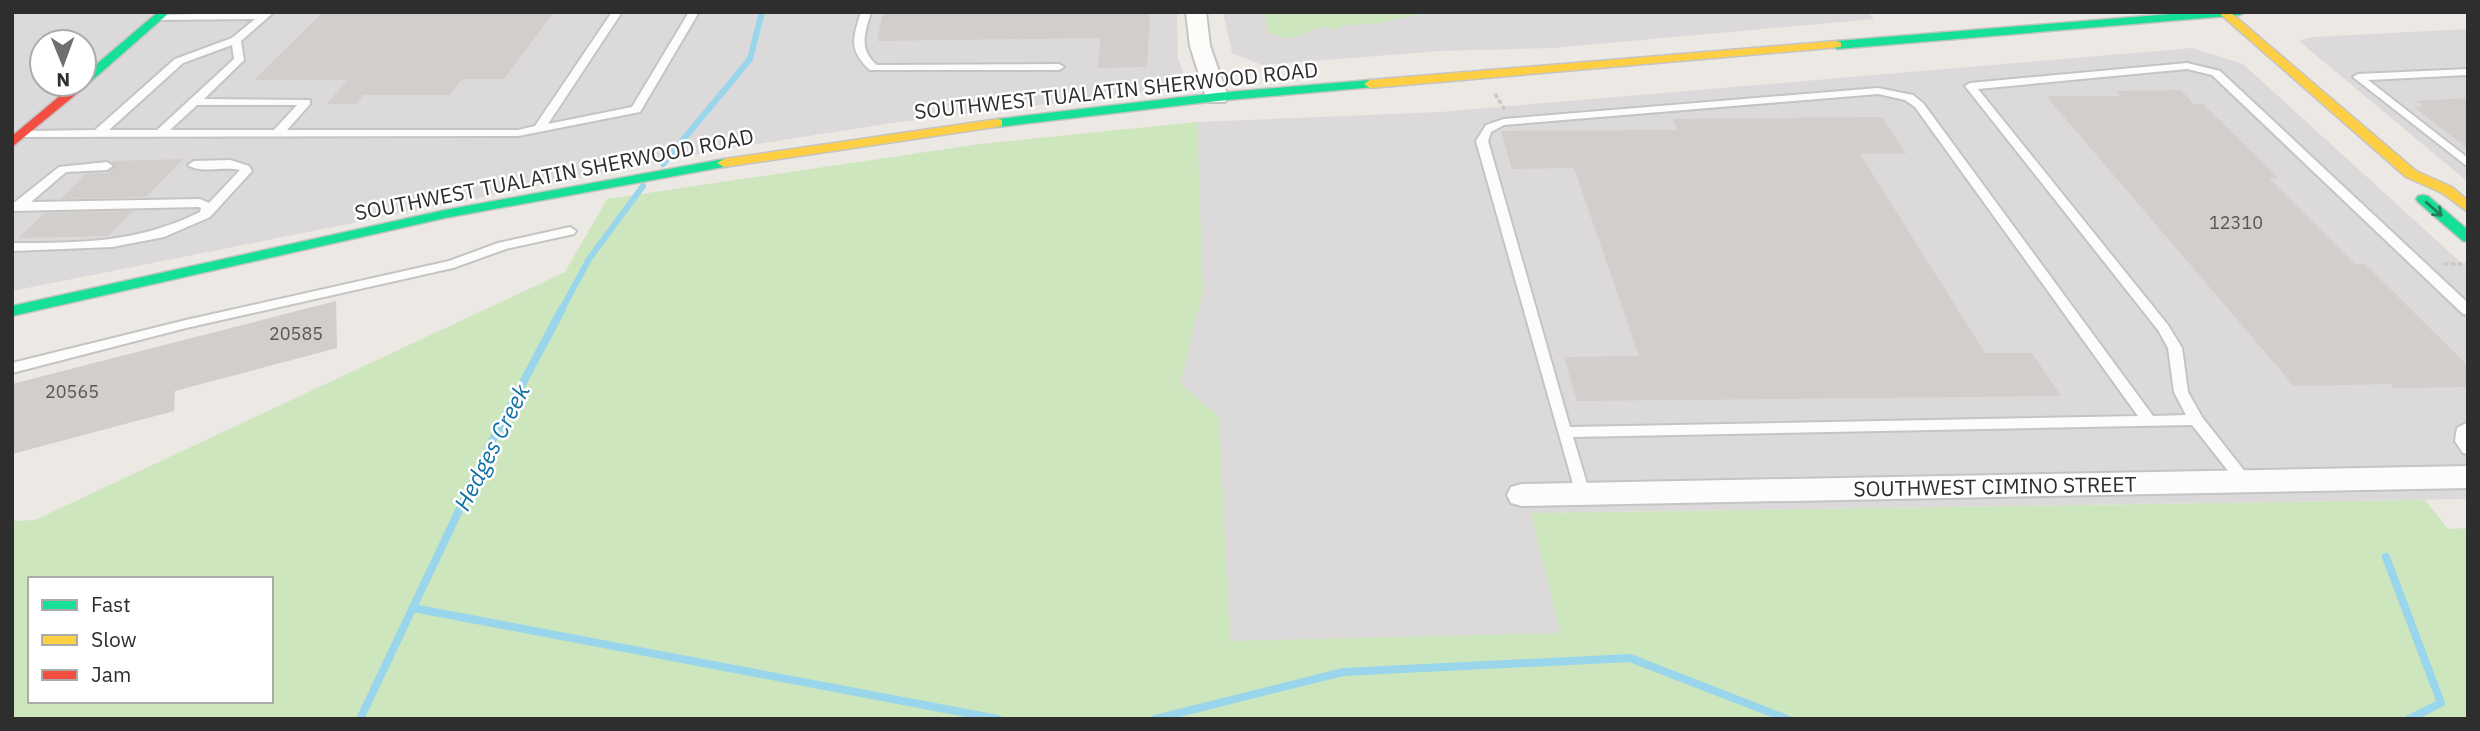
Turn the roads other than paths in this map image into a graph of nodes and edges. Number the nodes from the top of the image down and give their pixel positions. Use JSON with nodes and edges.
{"nodes":[{"id":1,"x":617,"y":12,"type":"edge"},
{"id":2,"x":694,"y":12,"type":"edge"},
{"id":3,"x":866,"y":12,"type":"edge"},
{"id":4,"x":1196,"y":12,"type":"edge"},
{"id":5,"x":2229,"y":13,"type":"edge"},
{"id":6,"x":267,"y":14,"type":"edge"},
{"id":7,"x":162,"y":15,"type":"edge"},
{"id":8,"x":236,"y":40,"type":"junction"},
{"id":9,"x":1059,"y":67,"type":"dead end"},
{"id":10,"x":98,"y":69,"type":"edge"},
{"id":11,"x":2468,"y":72,"type":"edge"},
{"id":12,"x":1217,"y":97,"type":"junction"},
{"id":13,"x":63,"y":98,"type":"edge"},
{"id":14,"x":194,"y":102,"type":"junction"},
{"id":15,"x":538,"y":130,"type":"junction"},
{"id":16,"x":98,"y":134,"type":"junction"},
{"id":17,"x":160,"y":134,"type":"junction"},
{"id":18,"x":276,"y":134,"type":"junction"},
{"id":19,"x":15,"y":137,"type":"edge"},
{"id":20,"x":2468,"y":164,"type":"edge"},
{"id":21,"x":194,"y":165,"type":"dead end"},
{"id":22,"x":107,"y":166,"type":"dead end"},
{"id":23,"x":2411,"y":174,"type":"junction"},
{"id":24,"x":14,"y":207,"type":"edge"},
{"id":25,"x":2468,"y":208,"type":"edge"},
{"id":26,"x":206,"y":214,"type":"junction"},
{"id":27,"x":570,"y":231,"type":"dead end"},
{"id":28,"x":2468,"y":238,"type":"edge"},
{"id":29,"x":12,"y":247,"type":"edge"},
{"id":30,"x":12,"y":311,"type":"edge"},
{"id":31,"x":2468,"y":311,"type":"edge"},
{"id":32,"x":12,"y":368,"type":"edge"},
{"id":33,"x":2149,"y":421,"type":"junction"},
{"id":34,"x":2196,"y":421,"type":"junction"},
{"id":35,"x":2468,"y":427,"type":"edge"},
{"id":36,"x":1565,"y":432,"type":"junction"},
{"id":37,"x":2468,"y":449,"type":"edge"},
{"id":38,"x":2468,"y":477,"type":"edge"},
{"id":39,"x":2245,"y":482,"type":"junction"},
{"id":40,"x":1582,"y":494,"type":"junction"},
{"id":41,"x":1522,"y":495,"type":"dead end"}],
"edges":[{"from":1,"to":15,"type":"lane"},
{"from":2,"to":15,"type":"lane"},
{"from":3,"to":9,"type":"lane"},
{"from":4,"to":12,"type":"street"},
{"from":5,"to":12,"type":"main road","name":"SOUTHWEST TUALATIN SHERWOOD ROAD"},
{"from":5,"to":23,"type":"main road"},
{"from":6,"to":7,"type":"lane"},
{"from":6,"to":8,"type":"lane"},
{"from":7,"to":10,"type":"main road"},
{"from":8,"to":14,"type":"lane"},
{"from":8,"to":16,"type":"lane"},
{"from":11,"to":20,"type":"lane"},
{"from":12,"to":30,"type":"main road","name":"SOUTHWEST TUALATIN SHERWOOD ROAD"},
{"from":13,"to":19,"type":"main road"},
{"from":14,"to":17,"type":"lane"},
{"from":14,"to":18,"type":"lane"},
{"from":15,"to":18,"type":"lane"},
{"from":16,"to":17,"type":"lane"},
{"from":16,"to":19,"type":"lane"},
{"from":17,"to":18,"type":"lane"},
{"from":21,"to":26,"type":"lane"},
{"from":22,"to":24,"type":"lane"},
{"from":23,"to":25,"type":"main road"},
{"from":23,"to":28,"type":"main road","one_way":true},
{"from":24,"to":26,"type":"lane"},
{"from":26,"to":29,"type":"lane"},
{"from":27,"to":32,"type":"lane"},
{"from":31,"to":34,"type":"lane"},
{"from":33,"to":34,"type":"lane"},
{"from":33,"to":36,"type":"lane"},
{"from":33,"to":36,"type":"lane"},
{"from":34,"to":39,"type":"lane"},
{"from":35,"to":37,"type":"lane"},
{"from":36,"to":40,"type":"lane"},
{"from":38,"to":39,"type":"street","name":"SOUTHWEST CIMINO STREET"},
{"from":39,"to":40,"type":"street","name":"SOUTHWEST CIMINO STREET"},
{"from":40,"to":41,"type":"street","name":"SOUTHWEST CIMINO STREET"}]}
